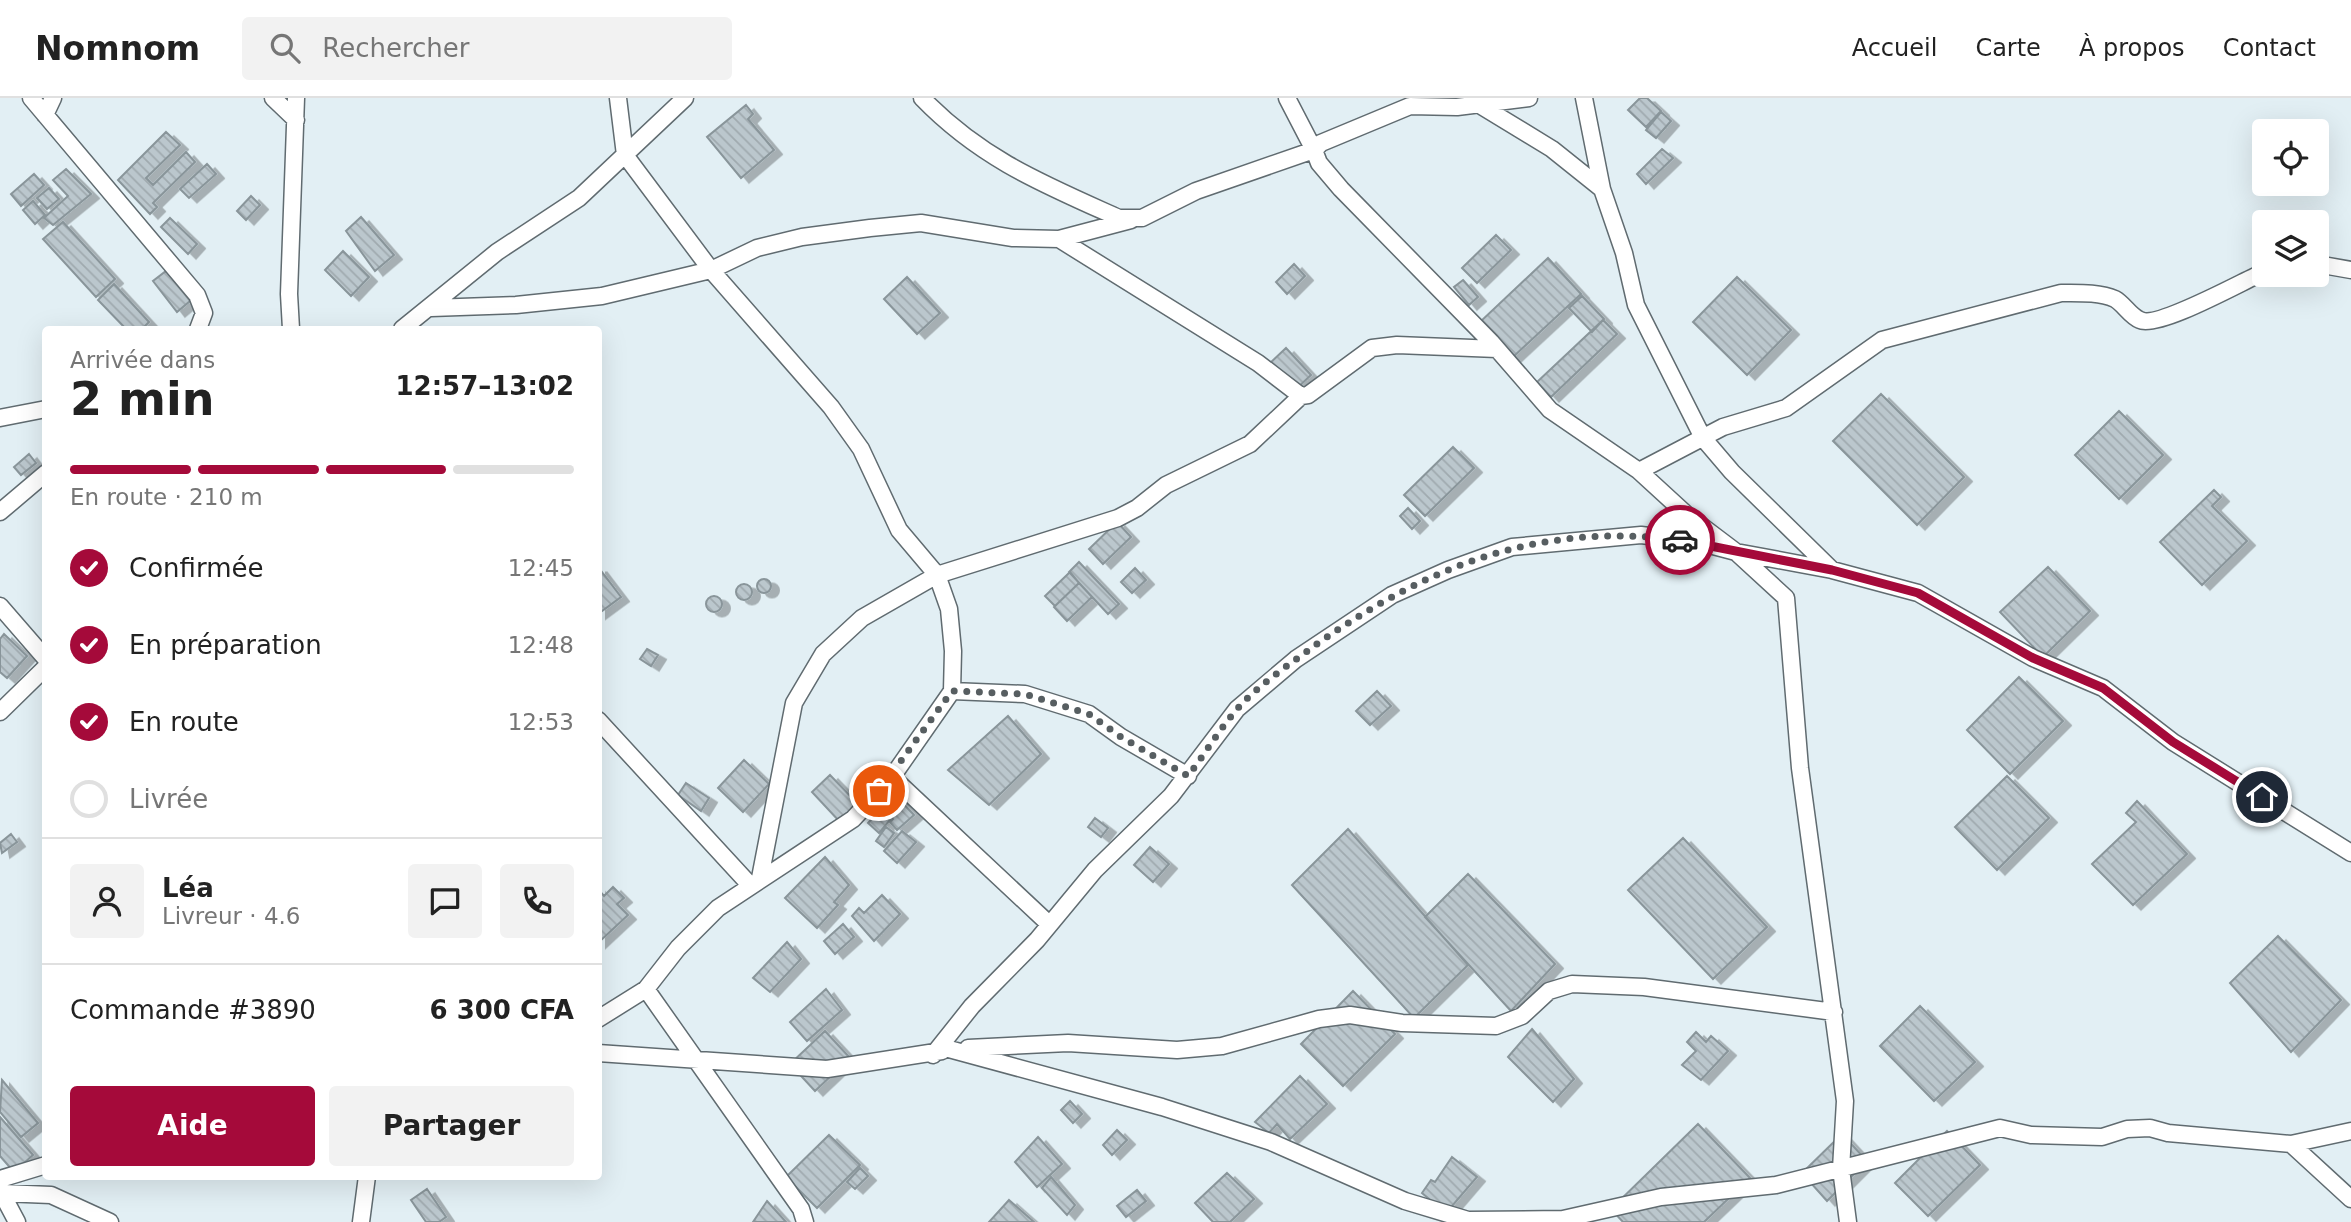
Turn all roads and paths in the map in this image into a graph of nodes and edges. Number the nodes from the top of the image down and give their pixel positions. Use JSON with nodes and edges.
{"nodes":[{"id":1,"x":31,"y":98,"type":"edge"},
{"id":2,"x":53,"y":98,"type":"edge"},
{"id":3,"x":274,"y":98,"type":"edge"},
{"id":4,"x":296,"y":98,"type":"edge"},
{"id":5,"x":618,"y":98,"type":"edge"},
{"id":6,"x":685,"y":98,"type":"edge"},
{"id":7,"x":922,"y":98,"type":"edge"},
{"id":8,"x":1287,"y":98,"type":"edge"},
{"id":9,"x":1529,"y":98,"type":"edge"},
{"id":10,"x":1584,"y":98,"type":"edge"},
{"id":11,"x":1443,"y":102,"type":"edge"},
{"id":12,"x":1478,"y":104,"type":"junction"},
{"id":13,"x":45,"y":115,"type":"junction"},
{"id":14,"x":296,"y":120,"type":"junction"},
{"id":15,"x":1314,"y":150,"type":"junction"},
{"id":16,"x":625,"y":155,"type":"junction"},
{"id":17,"x":1602,"y":189,"type":"junction"},
{"id":18,"x":1132,"y":220,"type":"junction"},
{"id":19,"x":1059,"y":239,"type":"junction"},
{"id":20,"x":2329,"y":266,"type":"edge"},
{"id":21,"x":711,"y":270,"type":"junction"},
{"id":22,"x":2351,"y":270,"type":"edge"},
{"id":23,"x":2252,"y":277,"type":"edge"},
{"id":24,"x":431,"y":308,"type":"junction"},
{"id":25,"x":200,"y":326,"type":"edge"},
{"id":26,"x":292,"y":326,"type":"edge"},
{"id":27,"x":406,"y":326,"type":"edge"},
{"id":28,"x":1497,"y":349,"type":"junction"},
{"id":29,"x":1301,"y":396,"type":"junction"},
{"id":30,"x":42,"y":410,"type":"edge"},
{"id":31,"x":0,"y":418,"type":"edge"},
{"id":32,"x":1703,"y":438,"type":"junction"},
{"id":33,"x":1639,"y":471,"type":"junction"},
{"id":34,"x":42,"y":476,"type":"edge"},
{"id":35,"x":0,"y":512,"type":"edge"},
{"id":36,"x":1736,"y":552,"type":"junction"},
{"id":37,"x":1832,"y":570,"type":"junction"},
{"id":38,"x":937,"y":575,"type":"junction"},
{"id":39,"x":0,"y":606,"type":"edge"},
{"id":40,"x":42,"y":654,"type":"edge"},
{"id":41,"x":42,"y":671,"type":"edge"},
{"id":42,"x":952,"y":691,"type":"junction"},
{"id":43,"x":0,"y":712,"type":"edge"},
{"id":44,"x":602,"y":724,"type":"edge"},
{"id":45,"x":1188,"y":776,"type":"junction"},
{"id":46,"x":892,"y":777,"type":"junction"},
{"id":47,"x":2351,"y":853,"type":"edge"},
{"id":48,"x":755,"y":881,"type":"junction"},
{"id":49,"x":1049,"y":923,"type":"junction"},
{"id":50,"x":646,"y":989,"type":"junction"},
{"id":51,"x":1835,"y":1012,"type":"junction"},
{"id":52,"x":602,"y":1016,"type":"edge"},
{"id":53,"x":949,"y":1049,"type":"junction"},
{"id":54,"x":602,"y":1053,"type":"edge"},
{"id":55,"x":933,"y":1055,"type":"junction"},
{"id":56,"x":699,"y":1062,"type":"junction"},
{"id":57,"x":2351,"y":1131,"type":"edge"},
{"id":58,"x":2291,"y":1144,"type":"junction"},
{"id":59,"x":42,"y":1167,"type":"edge"},
{"id":60,"x":1841,"y":1169,"type":"junction"},
{"id":61,"x":366,"y":1180,"type":"edge"},
{"id":62,"x":1,"y":1187,"type":"edge"},
{"id":63,"x":2351,"y":1199,"type":"edge"},
{"id":64,"x":18,"y":1222,"type":"edge"},
{"id":65,"x":110,"y":1222,"type":"edge"},
{"id":66,"x":361,"y":1222,"type":"edge"},
{"id":67,"x":805,"y":1222,"type":"edge"},
{"id":68,"x":1848,"y":1222,"type":"edge"}],
"edges":[{"from":1,"to":13,"type":"street"},
{"from":2,"to":13,"type":"street"},
{"from":3,"to":14,"type":"street"},
{"from":4,"to":14,"type":"street"},
{"from":5,"to":16,"type":"street"},
{"from":6,"to":16,"type":"street"},
{"from":7,"to":18,"type":"street"},
{"from":8,"to":15,"type":"street"},
{"from":9,"to":12,"type":"street"},
{"from":10,"to":17,"type":"street"},
{"from":11,"to":12,"type":"street"},
{"from":11,"to":15,"type":"street"},
{"from":12,"to":17,"type":"street"},
{"from":13,"to":25,"type":"street"},
{"from":14,"to":26,"type":"street"},
{"from":15,"to":18,"type":"street"},
{"from":15,"to":28,"type":"street"},
{"from":16,"to":21,"type":"street"},
{"from":16,"to":24,"type":"street"},
{"from":17,"to":32,"type":"street"},
{"from":18,"to":19,"type":"street"},
{"from":19,"to":21,"type":"street"},
{"from":19,"to":29,"type":"street"},
{"from":20,"to":22,"type":"street"},
{"from":21,"to":24,"type":"street"},
{"from":21,"to":38,"type":"street"},
{"from":23,"to":32,"type":"street"},
{"from":24,"to":27,"type":"street"},
{"from":28,"to":29,"type":"street"},
{"from":28,"to":33,"type":"street"},
{"from":29,"to":38,"type":"street"},
{"from":30,"to":31,"type":"street"},
{"from":32,"to":33,"type":"street"},
{"from":32,"to":37,"type":"street"},
{"from":33,"to":36,"type":"street"},
{"from":34,"to":35,"type":"street"},
{"from":36,"to":37,"type":"street"},
{"from":36,"to":45,"type":"street"},
{"from":36,"to":51,"type":"street"},
{"from":37,"to":47,"type":"street"},
{"from":38,"to":42,"type":"street"},
{"from":38,"to":48,"type":"street"},
{"from":39,"to":40,"type":"street"},
{"from":41,"to":43,"type":"street"},
{"from":42,"to":45,"type":"street"},
{"from":42,"to":46,"type":"street"},
{"from":44,"to":48,"type":"street"},
{"from":45,"to":49,"type":"street"},
{"from":46,"to":48,"type":"street"},
{"from":46,"to":49,"type":"street"},
{"from":48,"to":50,"type":"street"},
{"from":49,"to":55,"type":"street"},
{"from":50,"to":52,"type":"street"},
{"from":50,"to":56,"type":"street"},
{"from":51,"to":53,"type":"street"},
{"from":51,"to":60,"type":"street"},
{"from":53,"to":55,"type":"street"},
{"from":53,"to":60,"type":"street"},
{"from":54,"to":56,"type":"street"},
{"from":55,"to":56,"type":"street"},
{"from":56,"to":67,"type":"street"},
{"from":57,"to":58,"type":"street"},
{"from":58,"to":60,"type":"street"},
{"from":58,"to":63,"type":"street"},
{"from":59,"to":62,"type":"street"},
{"from":60,"to":68,"type":"street"},
{"from":61,"to":66,"type":"street"},
{"from":62,"to":64,"type":"street"},
{"from":62,"to":65,"type":"street"}]}
